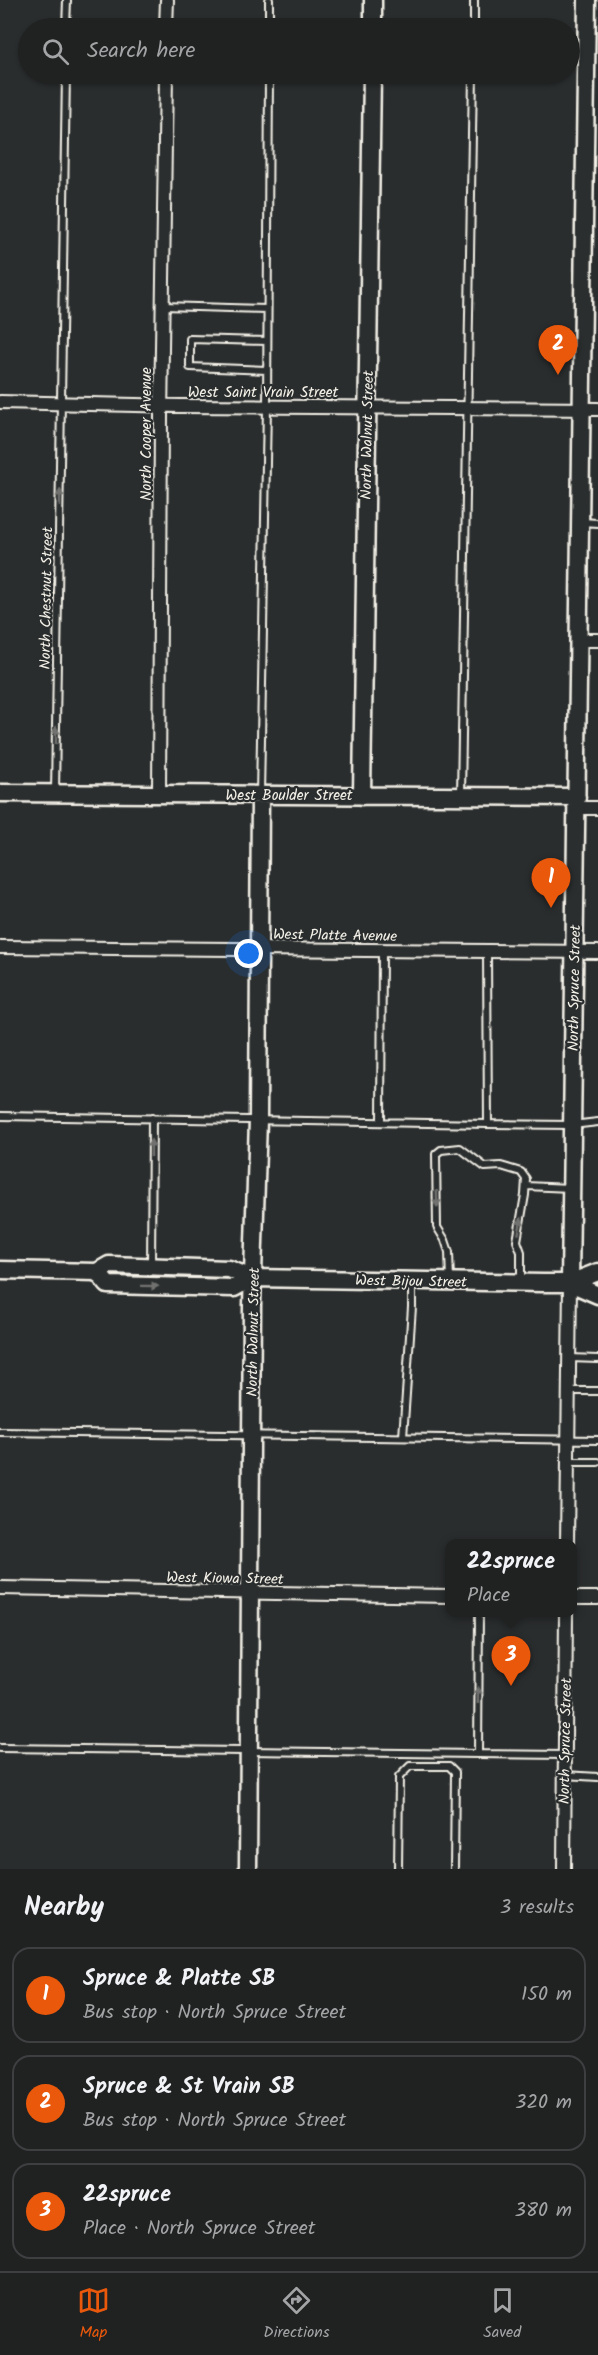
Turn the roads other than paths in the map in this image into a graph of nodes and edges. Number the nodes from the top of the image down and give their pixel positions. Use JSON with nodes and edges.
{"nodes":[{"id":1,"x":67,"y":0,"type":"edge"},
{"id":2,"x":167,"y":0,"type":"edge"},
{"id":3,"x":269,"y":0,"type":"edge"},
{"id":4,"x":373,"y":0,"type":"edge"},
{"id":5,"x":474,"y":0,"type":"edge"},
{"id":6,"x":587,"y":0,"type":"edge"},
{"id":7,"x":66,"y":18,"type":"edge"},
{"id":8,"x":166,"y":18,"type":"edge"},
{"id":9,"x":269,"y":18,"type":"edge"},
{"id":10,"x":373,"y":18,"type":"edge"},
{"id":11,"x":474,"y":18,"type":"edge"},
{"id":12,"x":66,"y":84,"type":"edge"},
{"id":13,"x":166,"y":84,"type":"edge"},
{"id":14,"x":269,"y":84,"type":"edge"},
{"id":15,"x":372,"y":84,"type":"edge"},
{"id":16,"x":473,"y":84,"type":"edge"},
{"id":17,"x":591,"y":218,"type":"edge"},
{"id":18,"x":162,"y":306,"type":"junction"},
{"id":19,"x":267,"y":309,"type":"junction"},
{"id":20,"x":267,"y":341,"type":"junction"},
{"id":21,"x":267,"y":370,"type":"junction"},
{"id":22,"x":0,"y":402,"type":"edge"},
{"id":23,"x":61,"y":403,"type":"junction"},
{"id":24,"x":161,"y":406,"type":"junction"},
{"id":25,"x":267,"y":407,"type":"junction"},
{"id":26,"x":368,"y":407,"type":"junction"},
{"id":27,"x":469,"y":408,"type":"junction"},
{"id":28,"x":581,"y":409,"type":"junction"},
{"id":29,"x":598,"y":409,"type":"edge"},
{"id":30,"x":580,"y":522,"type":"junction"},
{"id":31,"x":598,"y":523,"type":"edge"},
{"id":32,"x":579,"y":640,"type":"junction"},
{"id":33,"x":598,"y":640,"type":"edge"},
{"id":34,"x":0,"y":793,"type":"edge"},
{"id":35,"x":55,"y":794,"type":"junction"},
{"id":36,"x":159,"y":794,"type":"junction"},
{"id":37,"x":260,"y":795,"type":"junction"},
{"id":38,"x":362,"y":796,"type":"junction"},
{"id":39,"x":461,"y":796,"type":"junction"},
{"id":40,"x":577,"y":802,"type":"junction"},
{"id":41,"x":598,"y":808,"type":"edge"},
{"id":42,"x":0,"y":947,"type":"edge"},
{"id":43,"x":260,"y":949,"type":"junction"},
{"id":44,"x":382,"y":951,"type":"junction"},
{"id":45,"x":487,"y":952,"type":"junction"},
{"id":46,"x":574,"y":952,"type":"junction"},
{"id":47,"x":598,"y":952,"type":"edge"},
{"id":48,"x":0,"y":1116,"type":"edge"},
{"id":49,"x":152,"y":1118,"type":"junction"},
{"id":50,"x":258,"y":1120,"type":"junction"},
{"id":51,"x":381,"y":1122,"type":"junction"},
{"id":52,"x":598,"y":1122,"type":"edge"},
{"id":53,"x":488,"y":1124,"type":"junction"},
{"id":54,"x":572,"y":1125,"type":"junction"},
{"id":55,"x":526,"y":1186,"type":"junction"},
{"id":56,"x":572,"y":1188,"type":"junction"},
{"id":57,"x":151,"y":1266,"type":"junction"},
{"id":58,"x":0,"y":1270,"type":"edge"},
{"id":59,"x":97,"y":1272,"type":"junction"},
{"id":60,"x":598,"y":1272,"type":"edge"},
{"id":61,"x":252,"y":1278,"type":"junction"},
{"id":62,"x":412,"y":1281,"type":"junction"},
{"id":63,"x":450,"y":1282,"type":"junction"},
{"id":64,"x":521,"y":1283,"type":"junction"},
{"id":65,"x":570,"y":1283,"type":"junction"},
{"id":66,"x":598,"y":1295,"type":"edge"},
{"id":67,"x":570,"y":1358,"type":"junction"},
{"id":68,"x":598,"y":1359,"type":"edge"},
{"id":69,"x":569,"y":1391,"type":"junction"},
{"id":70,"x":598,"y":1391,"type":"edge"},
{"id":71,"x":0,"y":1432,"type":"edge"},
{"id":72,"x":252,"y":1436,"type":"junction"},
{"id":73,"x":403,"y":1437,"type":"junction"},
{"id":74,"x":568,"y":1440,"type":"junction"},
{"id":75,"x":598,"y":1440,"type":"edge"},
{"id":76,"x":568,"y":1462,"type":"junction"},
{"id":77,"x":598,"y":1462,"type":"edge"},
{"id":78,"x":567,"y":1539,"type":"edge"},
{"id":79,"x":0,"y":1588,"type":"edge"},
{"id":80,"x":248,"y":1594,"type":"junction"},
{"id":81,"x":445,"y":1596,"type":"edge"},
{"id":82,"x":577,"y":1598,"type":"edge"},
{"id":83,"x":598,"y":1598,"type":"edge"},
{"id":84,"x":479,"y":1617,"type":"edge"},
{"id":85,"x":567,"y":1617,"type":"edge"},
{"id":86,"x":0,"y":1748,"type":"edge"},
{"id":87,"x":249,"y":1750,"type":"junction"},
{"id":88,"x":478,"y":1754,"type":"junction"},
{"id":89,"x":565,"y":1755,"type":"junction"},
{"id":90,"x":565,"y":1775,"type":"junction"},
{"id":91,"x":598,"y":1777,"type":"edge"},
{"id":92,"x":248,"y":1869,"type":"edge"},
{"id":93,"x":398,"y":1869,"type":"edge"},
{"id":94,"x":454,"y":1869,"type":"edge"},
{"id":95,"x":564,"y":1869,"type":"edge"}],
"edges":[{"from":1,"to":7,"type":"lane"},
{"from":2,"to":8,"type":"street"},
{"from":3,"to":9,"type":"lane"},
{"from":4,"to":10,"type":"main road"},
{"from":5,"to":11,"type":"lane"},
{"from":6,"to":17,"type":"main road","name":"North Spruce Street"},
{"from":12,"to":23,"type":"lane","name":"North Chestnut Street"},
{"from":13,"to":18,"type":"street","name":"North Cooper Avenue"},
{"from":14,"to":19,"type":"lane"},
{"from":15,"to":26,"type":"main road","name":"North Walnut Street"},
{"from":16,"to":27,"type":"lane"},
{"from":17,"to":28,"type":"main road","name":"North Spruce Street"},
{"from":18,"to":19,"type":"lane"},
{"from":18,"to":24,"type":"street","name":"North Cooper Avenue"},
{"from":19,"to":20,"type":"lane"},
{"from":20,"to":21,"type":"lane"},
{"from":20,"to":21,"type":"lane"},
{"from":21,"to":25,"type":"lane"},
{"from":22,"to":23,"type":"street","name":"West Saint Vrain Street"},
{"from":23,"to":24,"type":"street","name":"West Saint Vrain Street"},
{"from":35,"to":23,"type":"lane","name":"North Chestnut Street","one_way":true},
{"from":24,"to":25,"type":"street","name":"West Saint Vrain Street"},
{"from":24,"to":36,"type":"street","name":"North Cooper Avenue"},
{"from":25,"to":26,"type":"street","name":"West Saint Vrain Street"},
{"from":25,"to":37,"type":"lane"},
{"from":26,"to":27,"type":"street","name":"West Saint Vrain Street"},
{"from":26,"to":38,"type":"main road","name":"North Walnut Street"},
{"from":27,"to":28,"type":"street","name":"West Saint Vrain Street"},
{"from":27,"to":39,"type":"lane"},
{"from":28,"to":29,"type":"street","name":"West Saint Vrain Street"},
{"from":28,"to":30,"type":"main road","name":"North Spruce Street"},
{"from":30,"to":31,"type":"lane"},
{"from":30,"to":32,"type":"main road","name":"North Spruce Street"},
{"from":32,"to":33,"type":"street"},
{"from":32,"to":40,"type":"main road","name":"North Spruce Street"},
{"from":34,"to":35,"type":"main road","name":"West Boulder Street"},
{"from":35,"to":36,"type":"main road","name":"West Boulder Street"},
{"from":36,"to":37,"type":"main road","name":"West Boulder Street"},
{"from":37,"to":38,"type":"main road","name":"West Boulder Street"},
{"from":37,"to":43,"type":"main road","name":"North Walnut Street"},
{"from":38,"to":39,"type":"main road","name":"West Boulder Street"},
{"from":39,"to":40,"type":"main road","name":"West Boulder Street"},
{"from":40,"to":41,"type":"street"},
{"from":40,"to":46,"type":"main road","name":"North Spruce Street"},
{"from":42,"to":43,"type":"street","name":"West Platte Avenue"},
{"from":43,"to":44,"type":"street","name":"West Platte Avenue"},
{"from":43,"to":50,"type":"main road","name":"North Walnut Street"},
{"from":44,"to":45,"type":"street","name":"West Platte Avenue"},
{"from":44,"to":51,"type":"lane"},
{"from":45,"to":46,"type":"street","name":"West Platte Avenue"},
{"from":45,"to":53,"type":"lane"},
{"from":46,"to":47,"type":"street","name":"West Platte Avenue"},
{"from":46,"to":54,"type":"main road","name":"North Spruce Street"},
{"from":48,"to":49,"type":"lane"},
{"from":49,"to":50,"type":"lane"},
{"from":57,"to":49,"type":"lane","one_way":true},
{"from":50,"to":51,"type":"lane"},
{"from":50,"to":61,"type":"main road","name":"North Walnut Street"},
{"from":51,"to":53,"type":"lane"},
{"from":52,"to":54,"type":"lane"},
{"from":53,"to":54,"type":"lane"},
{"from":54,"to":56,"type":"main road","name":"North Spruce Street"},
{"from":55,"to":56,"type":"lane"},
{"from":55,"to":63,"type":"lane","one_way":true},
{"from":64,"to":55,"type":"lane","one_way":true},
{"from":56,"to":65,"type":"main road","name":"North Spruce Street"},
{"from":57,"to":59,"type":"main road","name":"West Bijou Street"},
{"from":57,"to":61,"type":"main road","name":"West Bijou Street"},
{"from":58,"to":59,"type":"main road","name":"West Bijou Street"},
{"from":59,"to":61,"type":"main road","name":"West Bijou Street","one_way":true},
{"from":60,"to":65,"type":"main road","name":"West Bijou Street"},
{"from":61,"to":62,"type":"main road","name":"West Bijou Street"},
{"from":61,"to":72,"type":"main road","name":"North Walnut Street"},
{"from":62,"to":63,"type":"main road","name":"West Bijou Street"},
{"from":62,"to":73,"type":"lane"},
{"from":63,"to":64,"type":"main road","name":"West Bijou Street"},
{"from":64,"to":65,"type":"main road","name":"West Bijou Street"},
{"from":65,"to":66,"type":"main road","name":"West Bijou Street"},
{"from":65,"to":67,"type":"street","name":"North Spruce Street"},
{"from":67,"to":68,"type":"lane"},
{"from":67,"to":69,"type":"street","name":"North Spruce Street"},
{"from":69,"to":70,"type":"lane"},
{"from":69,"to":74,"type":"street","name":"North Spruce Street"},
{"from":71,"to":72,"type":"lane"},
{"from":72,"to":73,"type":"lane"},
{"from":72,"to":80,"type":"main road","name":"North Walnut Street"},
{"from":73,"to":74,"type":"lane"},
{"from":74,"to":75,"type":"lane"},
{"from":74,"to":76,"type":"street","name":"North Spruce Street"},
{"from":76,"to":77,"type":"lane"},
{"from":76,"to":78,"type":"street","name":"North Spruce Street"},
{"from":79,"to":80,"type":"street","name":"West Kiowa Street"},
{"from":80,"to":81,"type":"street","name":"West Kiowa Street"},
{"from":80,"to":87,"type":"main road","name":"North Walnut Street"},
{"from":82,"to":83,"type":"street"},
{"from":88,"to":84,"type":"lane","one_way":true},
{"from":85,"to":89,"type":"street","name":"North Spruce Street"},
{"from":86,"to":87,"type":"lane"},
{"from":87,"to":88,"type":"lane"},
{"from":87,"to":92,"type":"main road","name":"North Walnut Street"},
{"from":88,"to":89,"type":"lane"},
{"from":89,"to":90,"type":"street","name":"North Spruce Street"},
{"from":90,"to":91,"type":"lane"},
{"from":90,"to":95,"type":"street","name":"North Spruce Street"},
{"from":93,"to":94,"type":"lane"}]}
